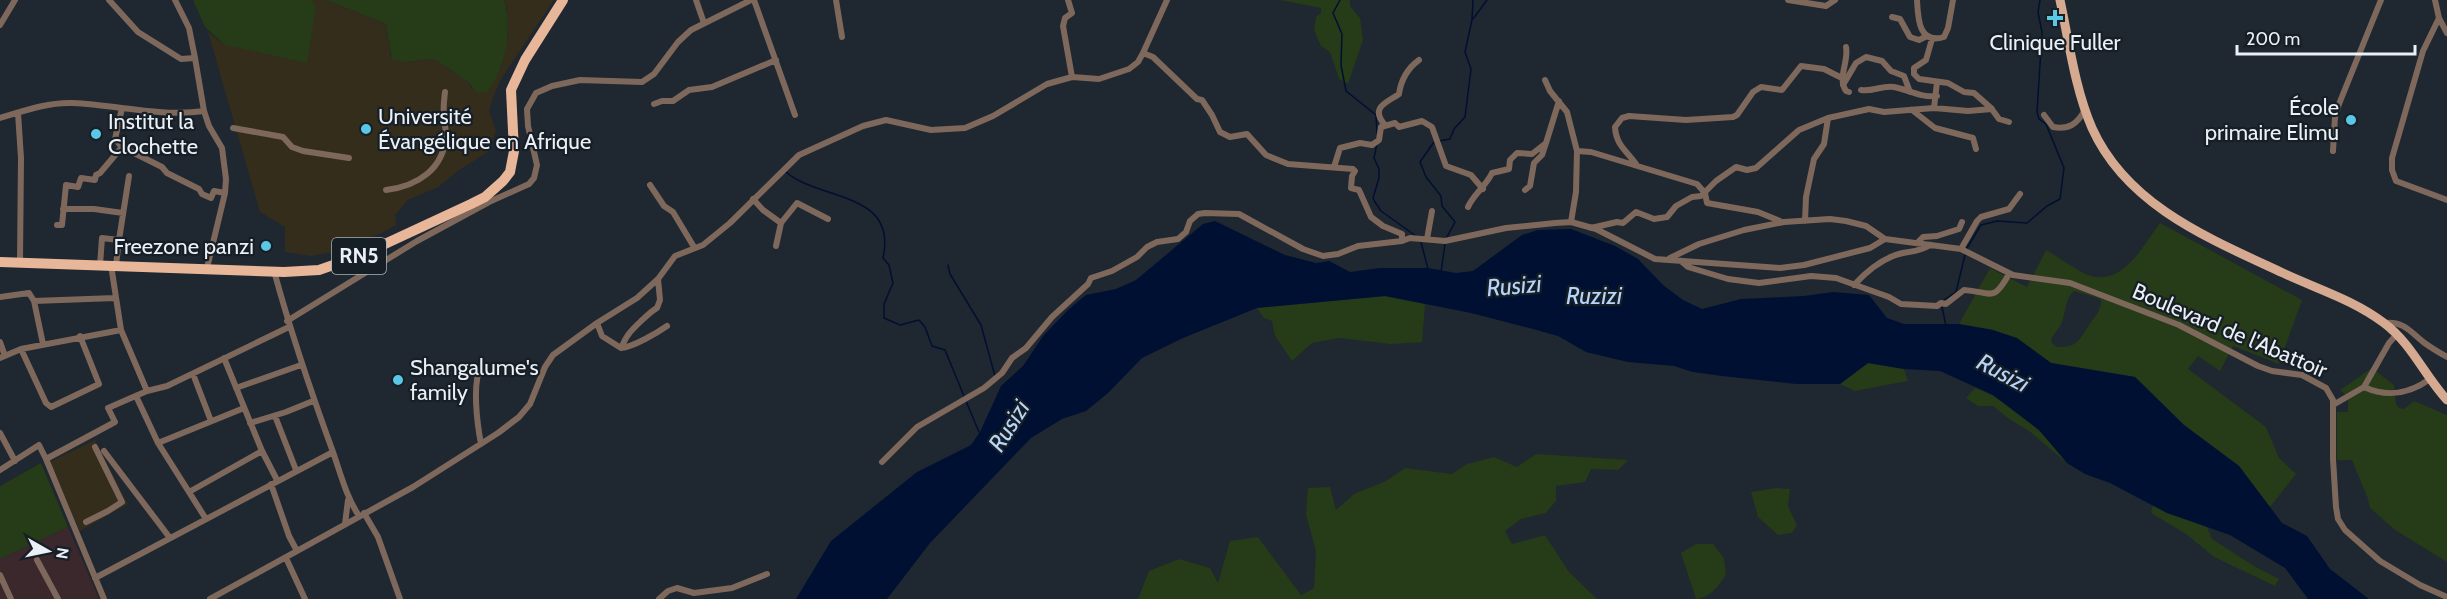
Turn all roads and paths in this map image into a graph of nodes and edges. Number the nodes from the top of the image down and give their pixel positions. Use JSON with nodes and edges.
{"nodes":[{"id":1,"x":15,"y":0,"type":"edge"},
{"id":2,"x":109,"y":0,"type":"edge"},
{"id":3,"x":175,"y":0,"type":"edge"},
{"id":4,"x":563,"y":0,"type":"edge"},
{"id":5,"x":696,"y":0,"type":"edge"},
{"id":6,"x":752,"y":0,"type":"edge"},
{"id":7,"x":836,"y":0,"type":"edge"},
{"id":8,"x":1068,"y":0,"type":"edge"},
{"id":9,"x":1167,"y":0,"type":"edge"},
{"id":10,"x":1788,"y":0,"type":"edge"},
{"id":11,"x":1835,"y":0,"type":"edge"},
{"id":12,"x":1917,"y":0,"type":"edge"},
{"id":13,"x":1953,"y":0,"type":"edge"},
{"id":14,"x":2060,"y":0,"type":"edge"},
{"id":15,"x":2381,"y":0,"type":"edge"},
{"id":16,"x":2435,"y":0,"type":"edge"},
{"id":17,"x":1892,"y":17,"type":"dead end"},
{"id":18,"x":2439,"y":18,"type":"junction"},
{"id":19,"x":704,"y":23,"type":"junction"},
{"id":20,"x":0,"y":25,"type":"edge"},
{"id":21,"x":2447,"y":33,"type":"edge"},
{"id":22,"x":842,"y":37,"type":"dead end"},
{"id":23,"x":1930,"y":37,"type":"junction"},
{"id":24,"x":1846,"y":47,"type":"dead end"},
{"id":25,"x":1143,"y":53,"type":"junction"},
{"id":26,"x":195,"y":58,"type":"junction"},
{"id":27,"x":776,"y":60,"type":"junction"},
{"id":28,"x":1419,"y":60,"type":"dead end"},
{"id":29,"x":1072,"y":77,"type":"junction"},
{"id":30,"x":1545,"y":80,"type":"dead end"},
{"id":31,"x":1843,"y":82,"type":"junction"},
{"id":32,"x":1937,"y":82,"type":"junction"},
{"id":33,"x":1861,"y":90,"type":"dead end"},
{"id":34,"x":445,"y":92,"type":"dead end"},
{"id":35,"x":1849,"y":92,"type":"dead end"},
{"id":36,"x":1910,"y":92,"type":"junction"},
{"id":37,"x":1937,"y":96,"type":"junction"},
{"id":38,"x":1559,"y":101,"type":"junction"},
{"id":39,"x":654,"y":104,"type":"dead end"},
{"id":40,"x":122,"y":108,"type":"junction"},
{"id":41,"x":1934,"y":108,"type":"junction"},
{"id":42,"x":1992,"y":109,"type":"junction"},
{"id":43,"x":1912,"y":110,"type":"junction"},
{"id":44,"x":2085,"y":110,"type":"junction"},
{"id":45,"x":204,"y":111,"type":"junction"},
{"id":46,"x":18,"y":113,"type":"junction"},
{"id":47,"x":795,"y":115,"type":"dead end"},
{"id":48,"x":2044,"y":115,"type":"dead end"},
{"id":49,"x":0,"y":118,"type":"edge"},
{"id":50,"x":1828,"y":118,"type":"junction"},
{"id":51,"x":2009,"y":122,"type":"dead end"},
{"id":52,"x":1385,"y":125,"type":"junction"},
{"id":53,"x":233,"y":128,"type":"dead end"},
{"id":54,"x":1546,"y":143,"type":"junction"},
{"id":55,"x":122,"y":147,"type":"junction"},
{"id":56,"x":1976,"y":149,"type":"dead end"},
{"id":57,"x":1577,"y":151,"type":"junction"},
{"id":58,"x":2333,"y":151,"type":"dead end"},
{"id":59,"x":349,"y":158,"type":"dead end"},
{"id":60,"x":1637,"y":165,"type":"junction"},
{"id":61,"x":1335,"y":167,"type":"junction"},
{"id":62,"x":129,"y":176,"type":"dead end"},
{"id":63,"x":650,"y":185,"type":"dead end"},
{"id":64,"x":1483,"y":189,"type":"junction"},
{"id":65,"x":386,"y":190,"type":"dead end"},
{"id":66,"x":1525,"y":190,"type":"dead end"},
{"id":67,"x":225,"y":193,"type":"junction"},
{"id":68,"x":1705,"y":193,"type":"junction"},
{"id":69,"x":2020,"y":194,"type":"dead end"},
{"id":70,"x":753,"y":199,"type":"junction"},
{"id":71,"x":2447,"y":200,"type":"edge"},
{"id":72,"x":1468,"y":207,"type":"dead end"},
{"id":73,"x":63,"y":209,"type":"junction"},
{"id":74,"x":1432,"y":211,"type":"dead end"},
{"id":75,"x":123,"y":213,"type":"junction"},
{"id":76,"x":828,"y":219,"type":"dead end"},
{"id":77,"x":1805,"y":221,"type":"junction"},
{"id":78,"x":1571,"y":222,"type":"junction"},
{"id":79,"x":1784,"y":222,"type":"junction"},
{"id":80,"x":1962,"y":222,"type":"dead end"},
{"id":81,"x":781,"y":223,"type":"junction"},
{"id":82,"x":57,"y":225,"type":"dead end"},
{"id":83,"x":1590,"y":228,"type":"junction"},
{"id":84,"x":1424,"y":238,"type":"junction"},
{"id":85,"x":1886,"y":239,"type":"junction"},
{"id":86,"x":119,"y":240,"type":"junction"},
{"id":87,"x":1402,"y":241,"type":"junction"},
{"id":88,"x":1917,"y":243,"type":"junction"},
{"id":89,"x":1931,"y":245,"type":"junction"},
{"id":90,"x":776,"y":246,"type":"dead end"},
{"id":91,"x":694,"y":247,"type":"junction"},
{"id":92,"x":1965,"y":251,"type":"junction"},
{"id":93,"x":1664,"y":260,"type":"junction"},
{"id":94,"x":1681,"y":261,"type":"junction"},
{"id":95,"x":0,"y":262,"type":"edge"},
{"id":96,"x":20,"y":262,"type":"junction"},
{"id":97,"x":109,"y":265,"type":"junction"},
{"id":98,"x":207,"y":268,"type":"junction"},
{"id":99,"x":274,"y":271,"type":"junction"},
{"id":100,"x":2009,"y":274,"type":"junction"},
{"id":101,"x":658,"y":279,"type":"junction"},
{"id":102,"x":1854,"y":285,"type":"junction"},
{"id":103,"x":0,"y":297,"type":"edge"},
{"id":104,"x":115,"y":298,"type":"junction"},
{"id":105,"x":34,"y":302,"type":"junction"},
{"id":106,"x":597,"y":323,"type":"junction"},
{"id":107,"x":2385,"y":323,"type":"junction"},
{"id":108,"x":288,"y":324,"type":"junction"},
{"id":109,"x":666,"y":326,"type":"dead end"},
{"id":110,"x":121,"y":330,"type":"junction"},
{"id":111,"x":2397,"y":334,"type":"junction"},
{"id":112,"x":80,"y":336,"type":"junction"},
{"id":113,"x":0,"y":342,"type":"edge"},
{"id":114,"x":43,"y":344,"type":"junction"},
{"id":115,"x":621,"y":348,"type":"junction"},
{"id":116,"x":21,"y":349,"type":"junction"},
{"id":117,"x":3,"y":357,"type":"edge"},
{"id":118,"x":2447,"y":357,"type":"edge"},
{"id":119,"x":224,"y":358,"type":"junction"},
{"id":120,"x":301,"y":365,"type":"junction"},
{"id":121,"x":481,"y":366,"type":"dead end"},
{"id":122,"x":193,"y":374,"type":"junction"},
{"id":123,"x":2430,"y":378,"type":"junction"},
{"id":124,"x":2364,"y":387,"type":"junction"},
{"id":125,"x":236,"y":388,"type":"junction"},
{"id":126,"x":147,"y":392,"type":"junction"},
{"id":127,"x":2445,"y":395,"type":"edge"},
{"id":128,"x":136,"y":396,"type":"junction"},
{"id":129,"x":313,"y":401,"type":"junction"},
{"id":130,"x":2333,"y":405,"type":"junction"},
{"id":131,"x":244,"y":408,"type":"junction"},
{"id":132,"x":275,"y":416,"type":"junction"},
{"id":133,"x":211,"y":421,"type":"junction"},
{"id":134,"x":250,"y":423,"type":"junction"},
{"id":135,"x":0,"y":433,"type":"edge"},
{"id":136,"x":158,"y":443,"type":"junction"},
{"id":137,"x":481,"y":444,"type":"junction"},
{"id":138,"x":95,"y":447,"type":"dead end"},
{"id":139,"x":104,"y":451,"type":"dead end"},
{"id":140,"x":262,"y":451,"type":"junction"},
{"id":141,"x":333,"y":452,"type":"junction"},
{"id":142,"x":46,"y":459,"type":"junction"},
{"id":143,"x":15,"y":461,"type":"junction"},
{"id":144,"x":882,"y":462,"type":"dead end"},
{"id":145,"x":0,"y":470,"type":"edge"},
{"id":146,"x":118,"y":470,"type":"junction"},
{"id":147,"x":296,"y":470,"type":"junction"},
{"id":148,"x":109,"y":475,"type":"junction"},
{"id":149,"x":274,"y":482,"type":"junction"},
{"id":150,"x":189,"y":492,"type":"junction"},
{"id":151,"x":348,"y":499,"type":"junction"},
{"id":152,"x":362,"y":515,"type":"junction"},
{"id":153,"x":206,"y":519,"type":"junction"},
{"id":154,"x":86,"y":522,"type":"dead end"},
{"id":155,"x":345,"y":524,"type":"junction"},
{"id":156,"x":170,"y":538,"type":"junction"},
{"id":157,"x":297,"y":551,"type":"junction"},
{"id":158,"x":286,"y":558,"type":"junction"},
{"id":159,"x":37,"y":560,"type":"dead end"},
{"id":160,"x":767,"y":574,"type":"dead end"},
{"id":161,"x":0,"y":575,"type":"edge"},
{"id":162,"x":95,"y":578,"type":"junction"},
{"id":163,"x":2447,"y":597,"type":"edge"},
{"id":164,"x":302,"y":598,"type":"edge"},
{"id":165,"x":11,"y":599,"type":"edge"},
{"id":166,"x":58,"y":599,"type":"edge"},
{"id":167,"x":104,"y":599,"type":"edge"},
{"id":168,"x":210,"y":599,"type":"edge"},
{"id":169,"x":400,"y":599,"type":"edge"},
{"id":170,"x":659,"y":599,"type":"edge"}],
"edges":[{"from":1,"to":20,"type":"street"},
{"from":2,"to":26,"type":"street"},
{"from":3,"to":26,"type":"street"},
{"from":4,"to":99,"type":"highway","number":"RN5"},
{"from":5,"to":19,"type":"street"},
{"from":6,"to":19,"type":"street"},
{"from":6,"to":27,"type":"street"},
{"from":7,"to":22,"type":"street"},
{"from":8,"to":29,"type":"street"},
{"from":9,"to":25,"type":"street"},
{"from":10,"to":11,"type":"street"},
{"from":12,"to":23,"type":"street"},
{"from":13,"to":23,"type":"street"},
{"from":14,"to":44,"type":"main road"},
{"from":15,"to":58,"type":"street"},
{"from":16,"to":18,"type":"street"},
{"from":17,"to":23,"type":"street"},
{"from":18,"to":21,"type":"street"},
{"from":18,"to":71,"type":"street"},
{"from":19,"to":108,"type":"street"},
{"from":23,"to":32,"type":"street"},
{"from":24,"to":31,"type":"street"},
{"from":25,"to":29,"type":"street"},
{"from":25,"to":61,"type":"street"},
{"from":26,"to":45,"type":"street"},
{"from":27,"to":39,"type":"street"},
{"from":27,"to":47,"type":"street"},
{"from":28,"to":52,"type":"street"},
{"from":29,"to":70,"type":"street"},
{"from":30,"to":38,"type":"street"},
{"from":31,"to":35,"type":"street"},
{"from":31,"to":36,"type":"street"},
{"from":31,"to":60,"type":"street"},
{"from":32,"to":37,"type":"street"},
{"from":32,"to":42,"type":"street"},
{"from":33,"to":36,"type":"street"},
{"from":34,"to":65,"type":"street"},
{"from":36,"to":37,"type":"street"},
{"from":37,"to":41,"type":"street"},
{"from":38,"to":54,"type":"street"},
{"from":38,"to":57,"type":"street"},
{"from":40,"to":45,"type":"street"},
{"from":40,"to":46,"type":"street"},
{"from":40,"to":55,"type":"street"},
{"from":41,"to":42,"type":"street"},
{"from":41,"to":43,"type":"street"},
{"from":42,"to":51,"type":"street"},
{"from":43,"to":50,"type":"street"},
{"from":43,"to":56,"type":"street"},
{"from":44,"to":48,"type":"street"},
{"from":44,"to":107,"type":"main road"},
{"from":45,"to":67,"type":"street"},
{"from":46,"to":49,"type":"street"},
{"from":46,"to":96,"type":"street"},
{"from":50,"to":68,"type":"street"},
{"from":50,"to":77,"type":"street"},
{"from":52,"to":61,"type":"street"},
{"from":52,"to":64,"type":"street"},
{"from":53,"to":59,"type":"street"},
{"from":54,"to":64,"type":"street"},
{"from":54,"to":66,"type":"street"},
{"from":55,"to":67,"type":"street"},
{"from":55,"to":73,"type":"street"},
{"from":57,"to":60,"type":"street"},
{"from":57,"to":78,"type":"street"},
{"from":60,"to":68,"type":"street"},
{"from":61,"to":87,"type":"street"},
{"from":62,"to":75,"type":"street"},
{"from":63,"to":91,"type":"street"},
{"from":64,"to":72,"type":"street"},
{"from":67,"to":98,"type":"street"},
{"from":68,"to":79,"type":"street"},
{"from":68,"to":83,"type":"street"},
{"from":69,"to":92,"type":"street"},
{"from":70,"to":81,"type":"street"},
{"from":70,"to":91,"type":"street"},
{"from":73,"to":75,"type":"street"},
{"from":73,"to":82,"type":"street"},
{"from":74,"to":84,"type":"street"},
{"from":75,"to":86,"type":"street"},
{"from":76,"to":81,"type":"street"},
{"from":77,"to":79,"type":"street"},
{"from":77,"to":85,"type":"street"},
{"from":78,"to":83,"type":"street"},
{"from":78,"to":84,"type":"street"},
{"from":79,"to":93,"type":"street"},
{"from":80,"to":88,"type":"street"},
{"from":81,"to":90,"type":"street"},
{"from":83,"to":93,"type":"street"},
{"from":84,"to":87,"type":"street"},
{"from":85,"to":88,"type":"street"},
{"from":85,"to":94,"type":"street"},
{"from":86,"to":97,"type":"street"},
{"from":86,"to":97,"type":"street"},
{"from":87,"to":144,"type":"street"},
{"from":88,"to":89,"type":"street"},
{"from":89,"to":92,"type":"street"},
{"from":89,"to":102,"type":"street"},
{"from":91,"to":101,"type":"street"},
{"from":92,"to":100,"type":"street","name":"Boulevard de l'Abattoir"},
{"from":93,"to":94,"type":"street"},
{"from":94,"to":102,"type":"street"},
{"from":95,"to":96,"type":"highway","number":"RN5"},
{"from":96,"to":97,"type":"highway","number":"RN5"},
{"from":97,"to":98,"type":"highway","number":"RN5"},
{"from":97,"to":104,"type":"street"},
{"from":98,"to":99,"type":"highway","number":"RN5"},
{"from":99,"to":108,"type":"street"},
{"from":100,"to":102,"type":"street"},
{"from":100,"to":130,"type":"street","name":"Boulevard de l'Abattoir"},
{"from":101,"to":106,"type":"street"},
{"from":101,"to":115,"type":"street"},
{"from":103,"to":105,"type":"street"},
{"from":104,"to":105,"type":"street"},
{"from":104,"to":110,"type":"street"},
{"from":105,"to":114,"type":"street"},
{"from":106,"to":115,"type":"street"},
{"from":106,"to":137,"type":"street"},
{"from":107,"to":111,"type":"main road"},
{"from":107,"to":118,"type":"street"},
{"from":108,"to":119,"type":"street"},
{"from":108,"to":120,"type":"street"},
{"from":109,"to":115,"type":"street"},
{"from":110,"to":112,"type":"street"},
{"from":110,"to":126,"type":"street"},
{"from":111,"to":123,"type":"main road"},
{"from":111,"to":124,"type":"street"},
{"from":112,"to":114,"type":"street"},
{"from":112,"to":116,"type":"street"},
{"from":113,"to":117,"type":"street"},
{"from":114,"to":116,"type":"street"},
{"from":116,"to":117,"type":"street"},
{"from":119,"to":122,"type":"street"},
{"from":119,"to":125,"type":"street"},
{"from":120,"to":125,"type":"street"},
{"from":120,"to":129,"type":"street"},
{"from":121,"to":137,"type":"street"},
{"from":122,"to":126,"type":"street"},
{"from":122,"to":133,"type":"street"},
{"from":123,"to":124,"type":"street"},
{"from":123,"to":127,"type":"main road"},
{"from":124,"to":130,"type":"street"},
{"from":125,"to":131,"type":"street"},
{"from":126,"to":128,"type":"street"},
{"from":128,"to":136,"type":"street"},
{"from":128,"to":142,"type":"street"},
{"from":129,"to":132,"type":"street"},
{"from":129,"to":141,"type":"street"},
{"from":130,"to":163,"type":"street","name":"Boulevard de l'Abattoir"},
{"from":131,"to":133,"type":"street"},
{"from":131,"to":134,"type":"street"},
{"from":132,"to":134,"type":"street"},
{"from":132,"to":147,"type":"street"},
{"from":133,"to":136,"type":"street"},
{"from":134,"to":140,"type":"street"},
{"from":135,"to":143,"type":"street"},
{"from":136,"to":150,"type":"street"},
{"from":137,"to":152,"type":"street"},
{"from":138,"to":148,"type":"street"},
{"from":139,"to":146,"type":"street"},
{"from":140,"to":149,"type":"street"},
{"from":140,"to":150,"type":"street"},
{"from":141,"to":147,"type":"street"},
{"from":141,"to":151,"type":"street"},
{"from":142,"to":143,"type":"street"},
{"from":142,"to":162,"type":"street"},
{"from":143,"to":145,"type":"street"},
{"from":146,"to":148,"type":"street"},
{"from":146,"to":156,"type":"street"},
{"from":147,"to":149,"type":"street"},
{"from":148,"to":154,"type":"street"},
{"from":149,"to":153,"type":"street"},
{"from":149,"to":157,"type":"street"},
{"from":150,"to":153,"type":"street"},
{"from":151,"to":152,"type":"street"},
{"from":151,"to":155,"type":"street"},
{"from":152,"to":155,"type":"street"},
{"from":152,"to":169,"type":"street"},
{"from":153,"to":156,"type":"street"},
{"from":155,"to":157,"type":"street"},
{"from":156,"to":162,"type":"street"},
{"from":157,"to":158,"type":"street"},
{"from":158,"to":164,"type":"street"},
{"from":158,"to":168,"type":"street"},
{"from":159,"to":166,"type":"street"},
{"from":160,"to":170,"type":"street"},
{"from":161,"to":165,"type":"street"},
{"from":162,"to":167,"type":"street"}]}
